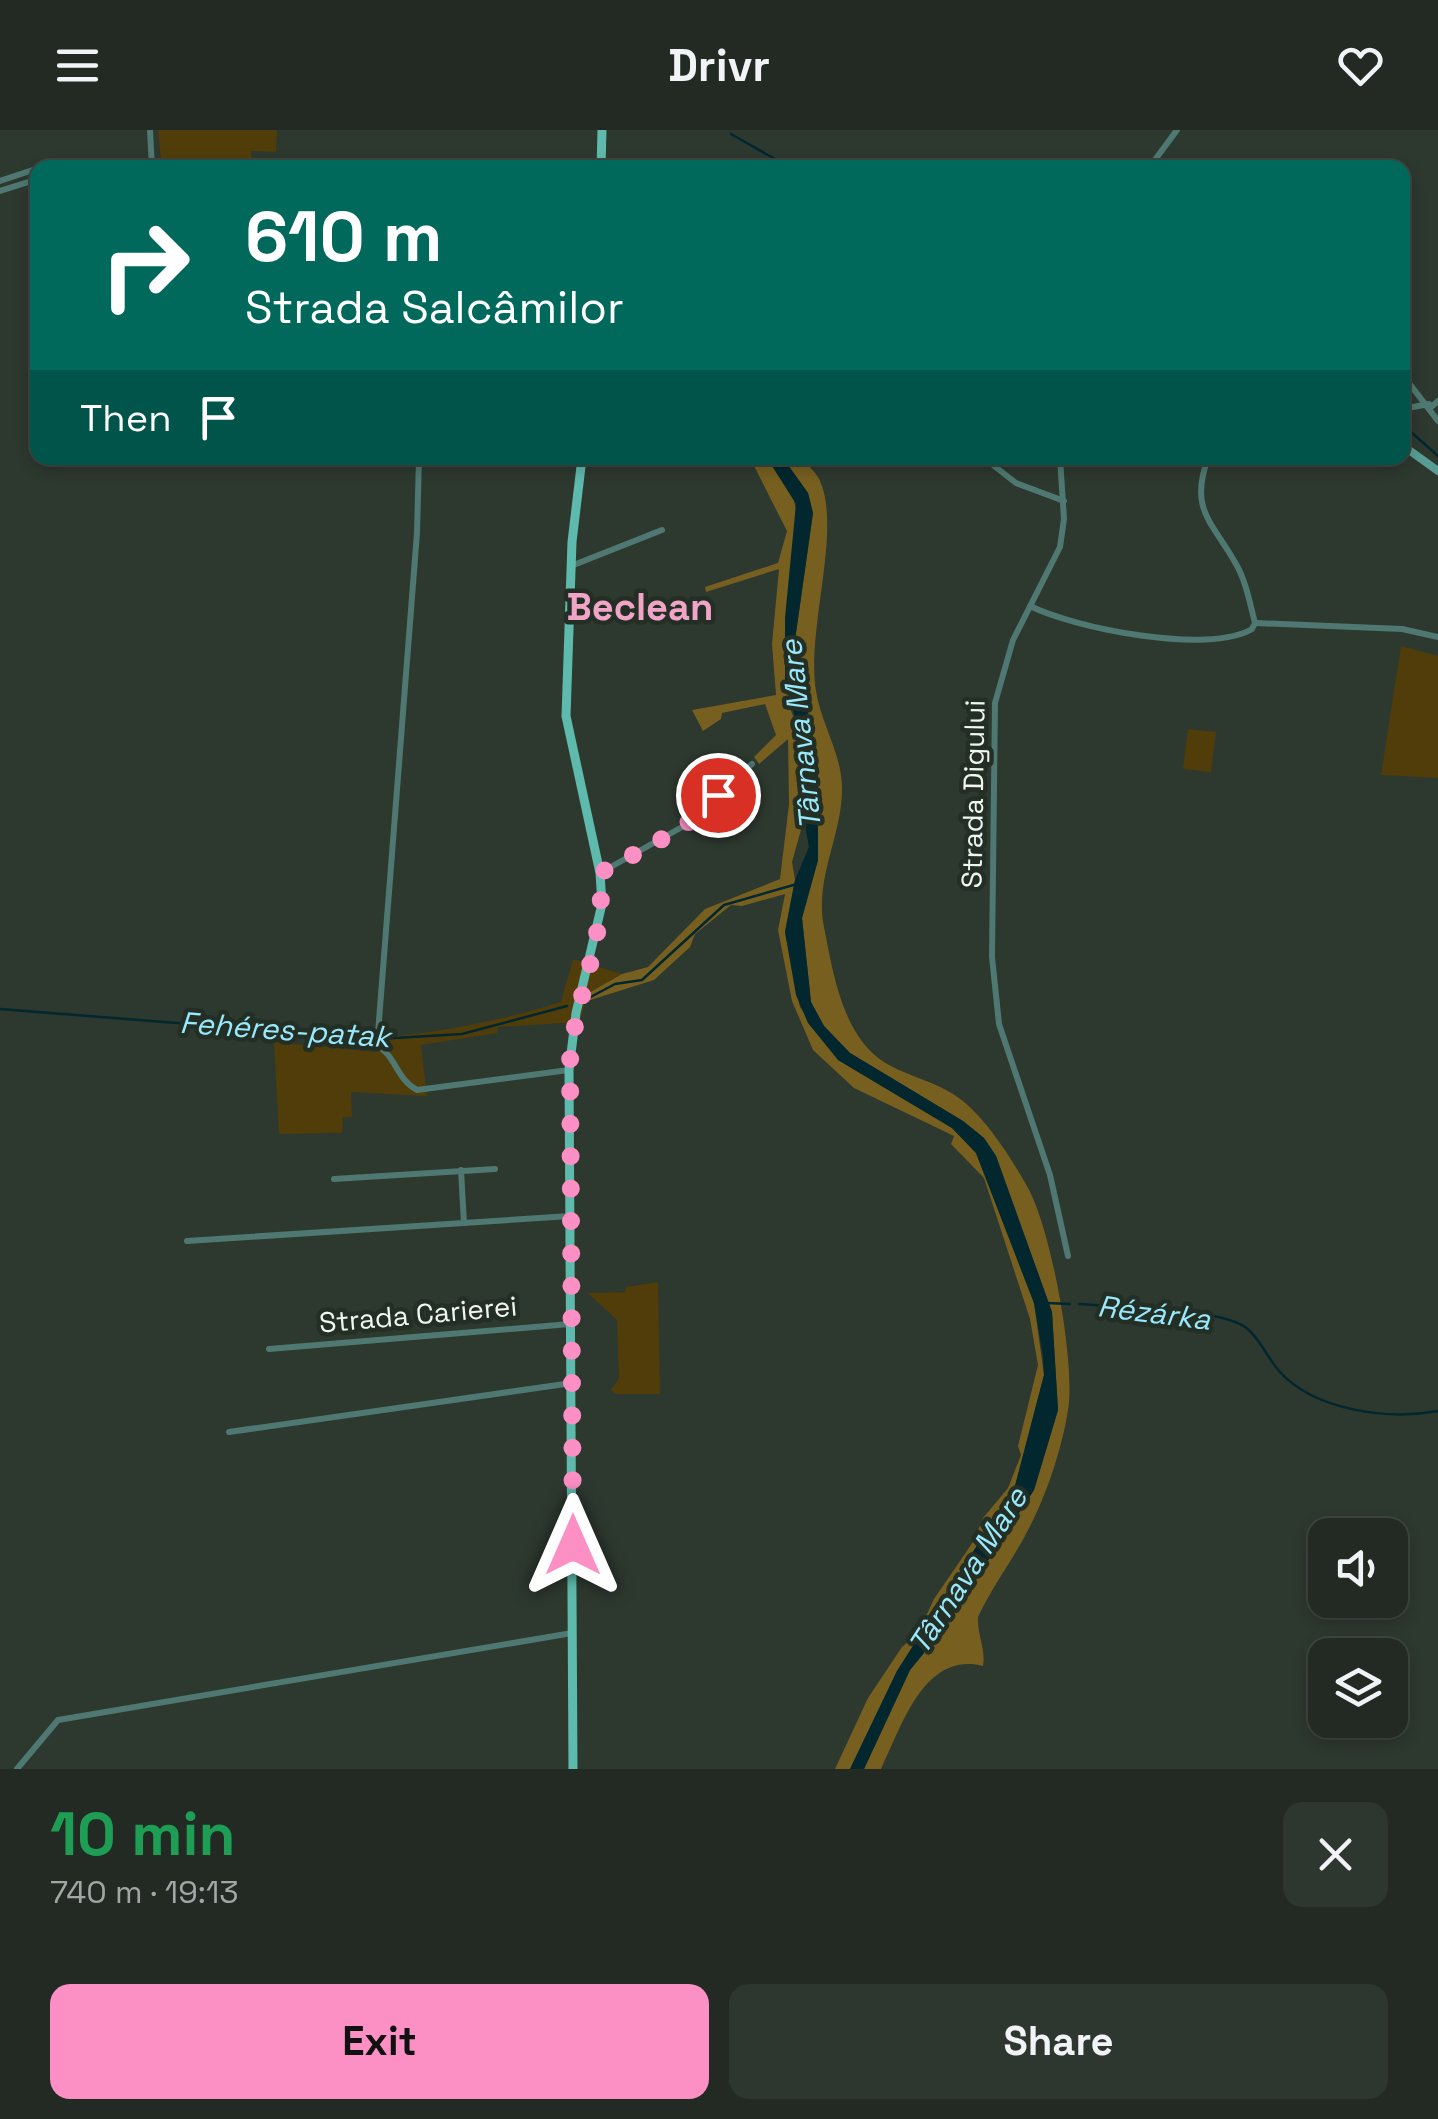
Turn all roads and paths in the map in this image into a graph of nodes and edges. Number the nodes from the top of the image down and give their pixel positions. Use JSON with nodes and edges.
{"nodes":[{"id":1,"x":150,"y":130,"type":"edge"},
{"id":2,"x":602,"y":130,"type":"edge"},
{"id":3,"x":1178,"y":130,"type":"edge"},
{"id":4,"x":152,"y":160,"type":"edge"},
{"id":5,"x":600,"y":160,"type":"edge"},
{"id":6,"x":1155,"y":160,"type":"edge"},
{"id":7,"x":30,"y":171,"type":"edge"},
{"id":8,"x":0,"y":181,"type":"edge"},
{"id":9,"x":30,"y":182,"type":"edge"},
{"id":10,"x":0,"y":191,"type":"edge"},
{"id":11,"x":1410,"y":382,"type":"edge"},
{"id":12,"x":1433,"y":404,"type":"edge"},
{"id":13,"x":1438,"y":421,"type":"edge"},
{"id":14,"x":1410,"y":450,"type":"edge"},
{"id":15,"x":418,"y":465,"type":"edge"},
{"id":16,"x":581,"y":465,"type":"edge"},
{"id":17,"x":993,"y":465,"type":"edge"},
{"id":18,"x":1061,"y":465,"type":"edge"},
{"id":19,"x":1206,"y":465,"type":"edge"},
{"id":20,"x":1438,"y":471,"type":"edge"},
{"id":21,"x":1064,"y":501,"type":"junction"},
{"id":22,"x":662,"y":530,"type":"dead end"},
{"id":23,"x":571,"y":566,"type":"junction"},
{"id":24,"x":1030,"y":606,"type":"junction"},
{"id":25,"x":1255,"y":624,"type":"junction"},
{"id":26,"x":1438,"y":637,"type":"edge"},
{"id":27,"x":752,"y":764,"type":"dead end"},
{"id":28,"x":600,"y":873,"type":"junction"},
{"id":29,"x":569,"y":1070,"type":"junction"},
{"id":30,"x":495,"y":1169,"type":"dead end"},
{"id":31,"x":461,"y":1170,"type":"junction"},
{"id":32,"x":334,"y":1179,"type":"dead end"},
{"id":33,"x":570,"y":1216,"type":"junction"},
{"id":34,"x":464,"y":1223,"type":"junction"},
{"id":35,"x":187,"y":1241,"type":"dead end"},
{"id":36,"x":1068,"y":1256,"type":"dead end"},
{"id":37,"x":570,"y":1324,"type":"junction"},
{"id":38,"x":269,"y":1349,"type":"dead end"},
{"id":39,"x":572,"y":1383,"type":"junction"},
{"id":40,"x":230,"y":1432,"type":"dead end"},
{"id":41,"x":574,"y":1633,"type":"junction"},
{"id":42,"x":17,"y":1769,"type":"edge"},
{"id":43,"x":574,"y":1769,"type":"edge"}],
"edges":[{"from":1,"to":4,"type":"street"},
{"from":2,"to":5,"type":"main road"},
{"from":3,"to":6,"type":"street"},
{"from":7,"to":8,"type":"street"},
{"from":9,"to":10,"type":"street"},
{"from":11,"to":12,"type":"street"},
{"from":12,"to":13,"type":"street"},
{"from":14,"to":20,"type":"main road"},
{"from":15,"to":29,"type":"street"},
{"from":16,"to":23,"type":"main road"},
{"from":17,"to":21,"type":"street"},
{"from":18,"to":21,"type":"street","name":"Strada Digului"},
{"from":19,"to":25,"type":"street"},
{"from":21,"to":24,"type":"street","name":"Strada Digului"},
{"from":22,"to":23,"type":"street"},
{"from":23,"to":28,"type":"main road"},
{"from":24,"to":25,"type":"street"},
{"from":24,"to":36,"type":"street","name":"Strada Digului"},
{"from":25,"to":26,"type":"street"},
{"from":27,"to":28,"type":"street"},
{"from":28,"to":29,"type":"main road"},
{"from":29,"to":33,"type":"main road"},
{"from":30,"to":31,"type":"street"},
{"from":31,"to":32,"type":"street"},
{"from":31,"to":34,"type":"street"},
{"from":33,"to":34,"type":"street"},
{"from":33,"to":37,"type":"main road"},
{"from":34,"to":35,"type":"street"},
{"from":37,"to":38,"type":"street","name":"Strada Carierei"},
{"from":37,"to":39,"type":"main road"},
{"from":39,"to":40,"type":"street"},
{"from":39,"to":41,"type":"main road"},
{"from":41,"to":42,"type":"street"},
{"from":41,"to":43,"type":"main road"}]}
